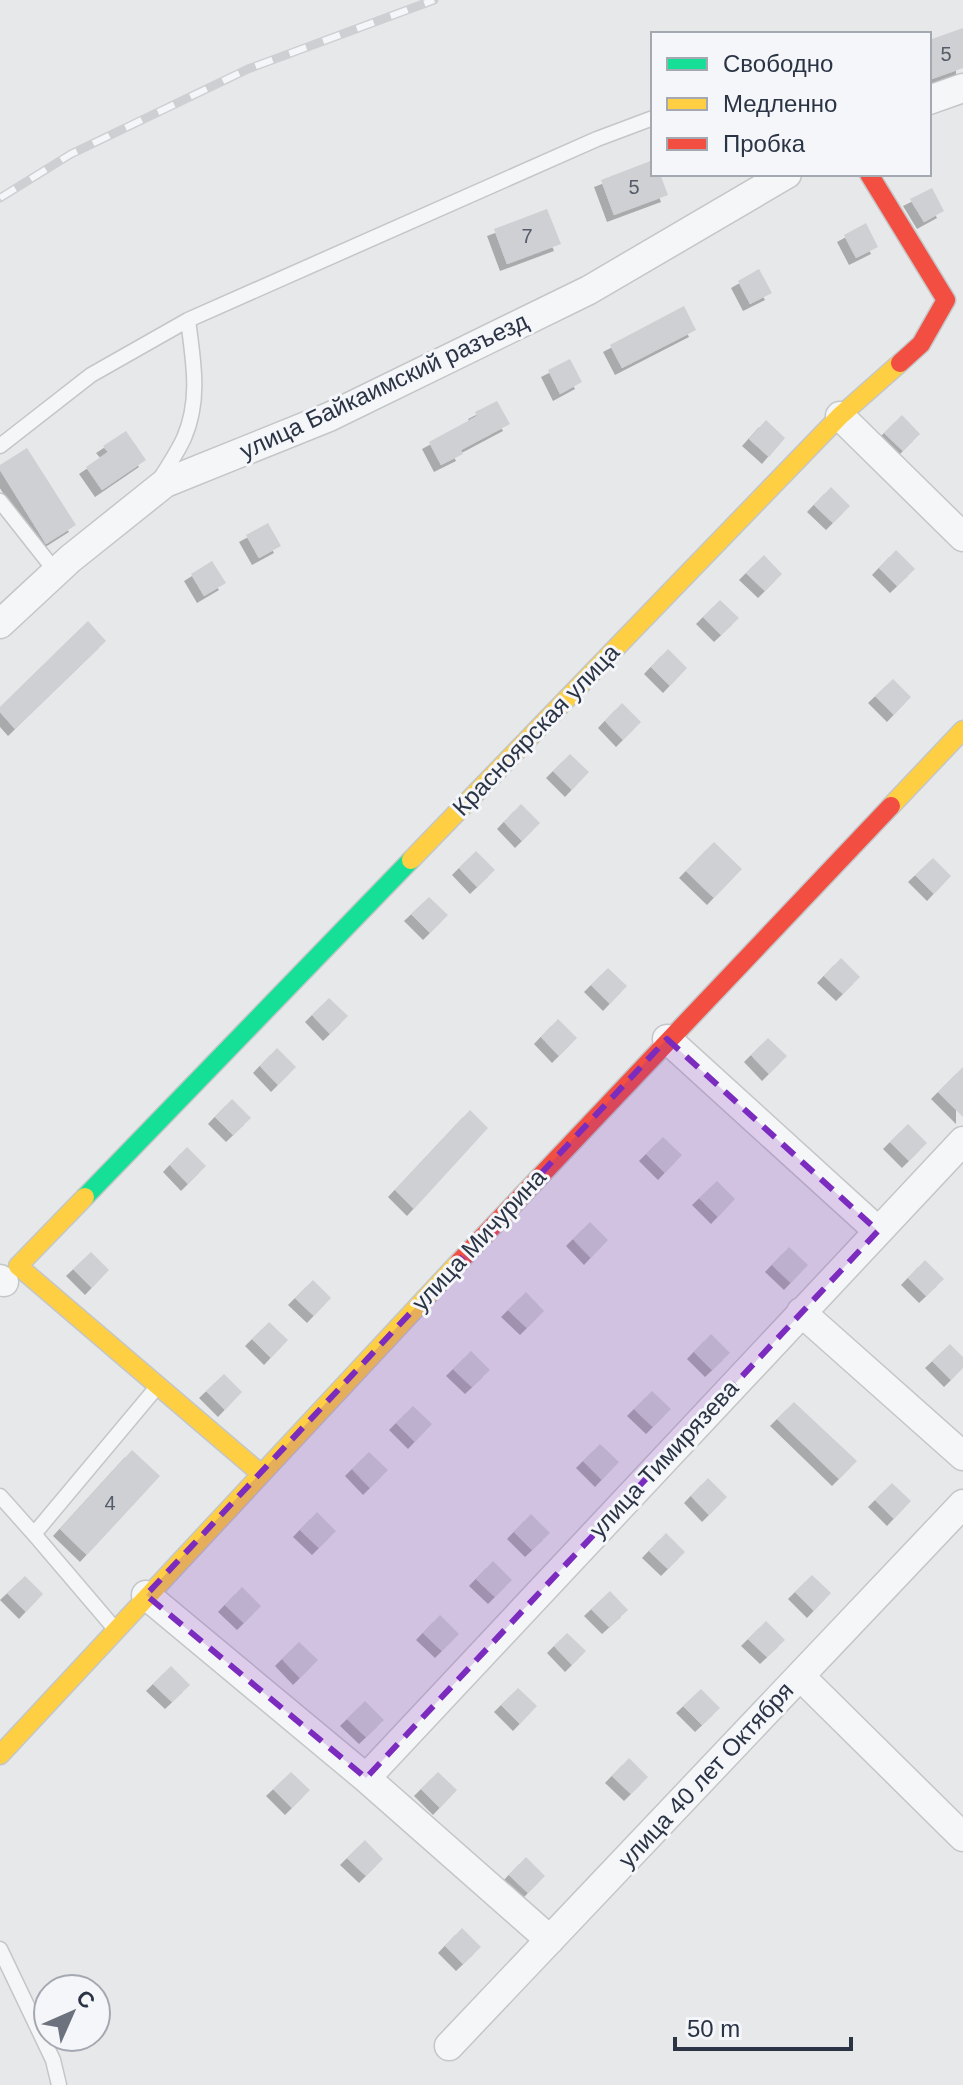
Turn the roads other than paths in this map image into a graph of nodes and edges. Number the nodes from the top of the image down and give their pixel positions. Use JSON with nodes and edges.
{"nodes":[{"id":1,"x":963,"y":88,"type":"edge"},
{"id":2,"x":931,"y":99,"type":"edge"},
{"id":3,"x":651,"y":119,"type":"edge"},
{"id":4,"x":784,"y":176,"type":"edge"},
{"id":5,"x":870,"y":176,"type":"edge"},
{"id":6,"x":188,"y":320,"type":"junction"},
{"id":7,"x":840,"y":416,"type":"junction"},
{"id":8,"x":0,"y":446,"type":"edge"},
{"id":9,"x":150,"y":495,"type":"junction"},
{"id":10,"x":0,"y":501,"type":"edge"},
{"id":11,"x":963,"y":537,"type":"edge"},
{"id":12,"x":56,"y":572,"type":"junction"},
{"id":13,"x":0,"y":624,"type":"edge"},
{"id":14,"x":963,"y":730,"type":"edge"},
{"id":15,"x":667,"y":1039,"type":"junction"},
{"id":16,"x":963,"y":1141,"type":"edge"},
{"id":17,"x":878,"y":1231,"type":"junction"},
{"id":18,"x":5,"y":1278,"type":"edge"},
{"id":19,"x":801,"y":1312,"type":"junction"},
{"id":20,"x":152,"y":1393,"type":"dead end"},
{"id":21,"x":963,"y":1456,"type":"edge"},
{"id":22,"x":260,"y":1473,"type":"junction"},
{"id":23,"x":0,"y":1496,"type":"edge"},
{"id":24,"x":963,"y":1504,"type":"edge"},
{"id":25,"x":34,"y":1534,"type":"junction"},
{"id":26,"x":146,"y":1595,"type":"junction"},
{"id":27,"x":116,"y":1629,"type":"junction"},
{"id":28,"x":800,"y":1676,"type":"junction"},
{"id":29,"x":0,"y":1755,"type":"edge"},
{"id":30,"x":366,"y":1778,"type":"junction"},
{"id":31,"x":963,"y":1837,"type":"edge"},
{"id":32,"x":550,"y":1940,"type":"junction"},
{"id":33,"x":0,"y":1949,"type":"edge"},
{"id":34,"x":449,"y":2046,"type":"dead end"},
{"id":35,"x":59,"y":2085,"type":"edge"}],
"edges":[{"from":1,"to":2,"type":"street"},
{"from":3,"to":6,"type":"lane"},
{"from":4,"to":9,"type":"street","name":"улица Байкаимский разъезд"},
{"from":5,"to":7,"type":"street","name":"Красноярская улица"},
{"from":6,"to":8,"type":"lane"},
{"from":6,"to":9,"type":"lane"},
{"from":7,"to":11,"type":"street"},
{"from":7,"to":18,"type":"street","name":"Красноярская улица"},
{"from":9,"to":12,"type":"street","name":"улица Байкаимский разъезд"},
{"from":10,"to":12,"type":"lane"},
{"from":12,"to":13,"type":"street","name":"улица Байкаимский разъезд"},
{"from":14,"to":15,"type":"street","name":"улица Мичурина"},
{"from":15,"to":17,"type":"street"},
{"from":15,"to":22,"type":"street","name":"улица Мичурина"},
{"from":16,"to":17,"type":"street","name":"улица Тимирязева"},
{"from":17,"to":19,"type":"street","name":"улица Тимирязева"},
{"from":18,"to":22,"type":"street"},
{"from":19,"to":21,"type":"street"},
{"from":19,"to":30,"type":"street","name":"улица Тимирязева"},
{"from":20,"to":25,"type":"lane"},
{"from":22,"to":26,"type":"street","name":"улица Мичурина"},
{"from":23,"to":25,"type":"lane"},
{"from":24,"to":28,"type":"street","name":"улица 40 лет Октября"},
{"from":25,"to":27,"type":"lane"},
{"from":26,"to":27,"type":"street","name":"улица Мичурина"},
{"from":26,"to":30,"type":"street"},
{"from":27,"to":29,"type":"street","name":"улица Мичурина"},
{"from":28,"to":31,"type":"street"},
{"from":28,"to":32,"type":"street","name":"улица 40 лет Октября"},
{"from":30,"to":32,"type":"street"},
{"from":32,"to":34,"type":"street","name":"улица 40 лет Октября"},
{"from":33,"to":35,"type":"lane"}]}
